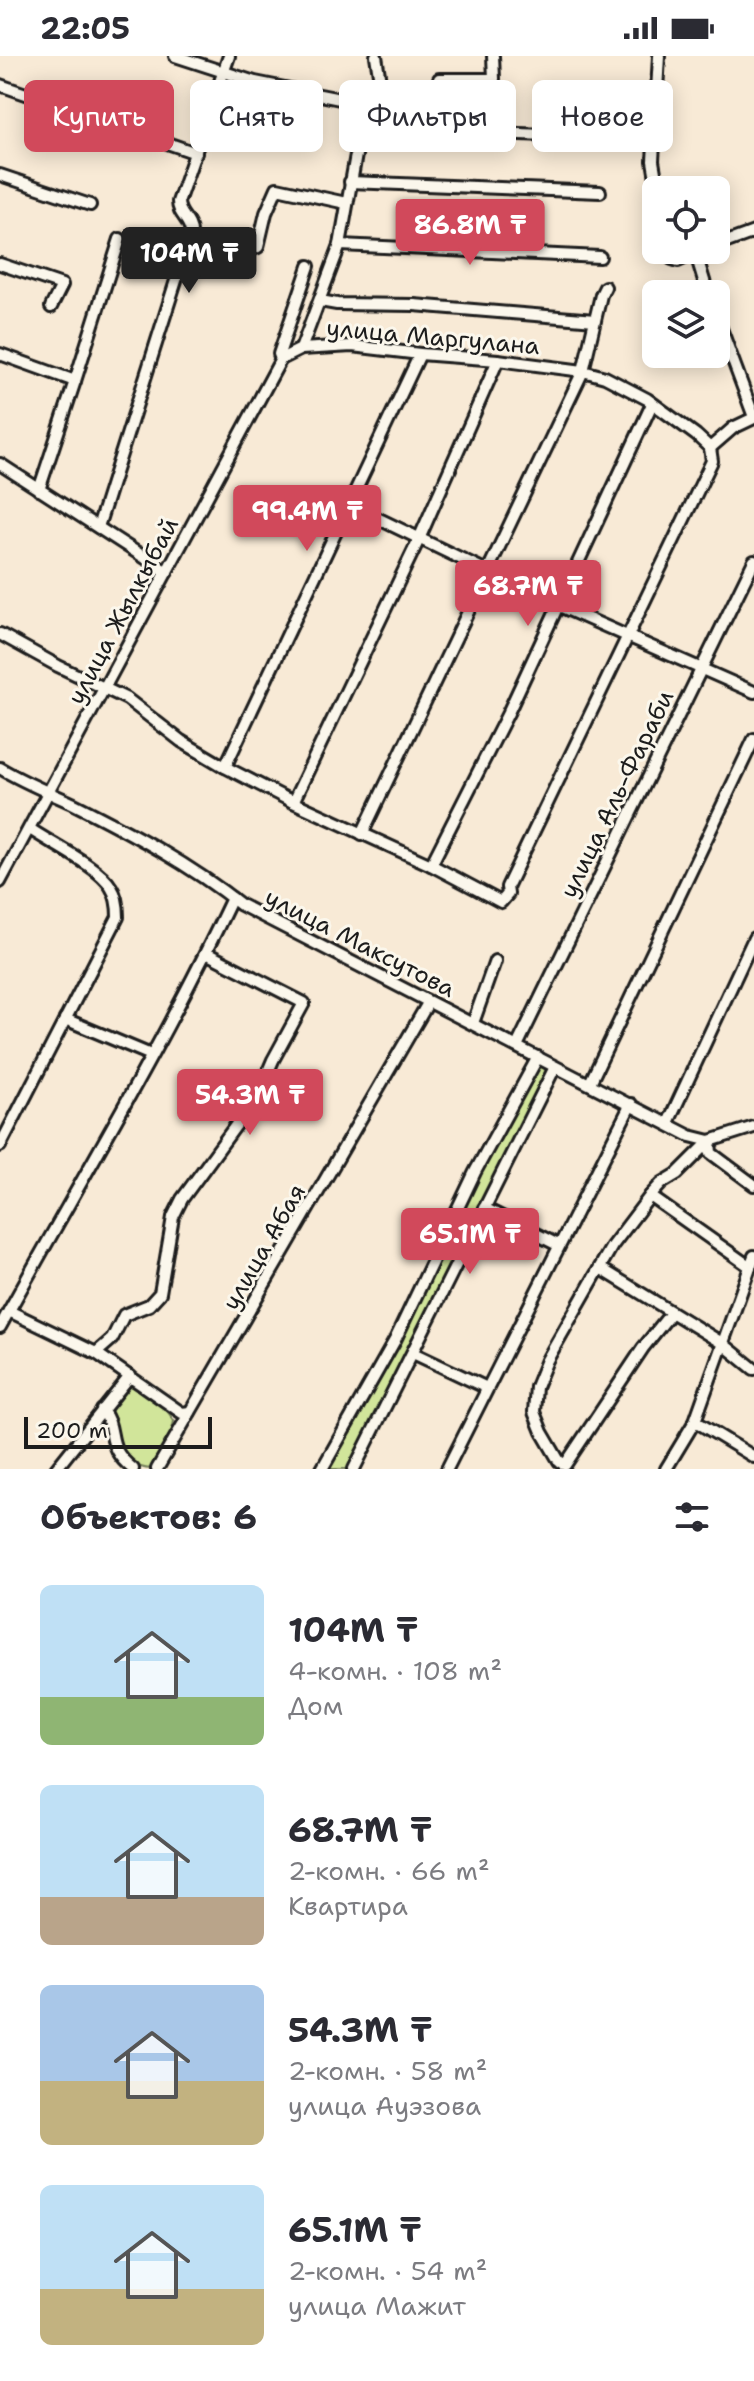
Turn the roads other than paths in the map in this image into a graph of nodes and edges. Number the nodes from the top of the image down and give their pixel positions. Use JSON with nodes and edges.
{"nodes":[{"id":1,"x":175,"y":56,"type":"edge"},
{"id":2,"x":229,"y":56,"type":"edge"},
{"id":3,"x":376,"y":56,"type":"edge"},
{"id":4,"x":493,"y":56,"type":"edge"},
{"id":5,"x":659,"y":56,"type":"edge"},
{"id":6,"x":223,"y":73,"type":"junction"},
{"id":7,"x":439,"y":79,"type":"dead end"},
{"id":8,"x":380,"y":80,"type":"edge"},
{"id":9,"x":0,"y":85,"type":"edge"},
{"id":10,"x":339,"y":98,"type":"edge"},
{"id":11,"x":356,"y":152,"type":"edge"},
{"id":12,"x":196,"y":153,"type":"junction"},
{"id":13,"x":0,"y":175,"type":"edge"},
{"id":14,"x":656,"y":176,"type":"edge"},
{"id":15,"x":350,"y":182,"type":"junction"},
{"id":16,"x":600,"y":192,"type":"dead end"},
{"id":17,"x":346,"y":203,"type":"junction"},
{"id":18,"x":90,"y":205,"type":"dead end"},
{"id":19,"x":754,"y":232,"type":"edge"},
{"id":20,"x":120,"y":239,"type":"dead end"},
{"id":21,"x":730,"y":241,"type":"edge"},
{"id":22,"x":340,"y":245,"type":"junction"},
{"id":23,"x":253,"y":249,"type":"dead end"},
{"id":24,"x":600,"y":257,"type":"dead end"},
{"id":25,"x":0,"y":264,"type":"edge"},
{"id":26,"x":309,"y":266,"type":"dead end"},
{"id":27,"x":605,"y":287,"type":"dead end"},
{"id":28,"x":320,"y":301,"type":"junction"},
{"id":29,"x":51,"y":307,"type":"dead end"},
{"id":30,"x":595,"y":320,"type":"junction"},
{"id":31,"x":301,"y":349,"type":"junction"},
{"id":32,"x":0,"y":354,"type":"edge"},
{"id":33,"x":420,"y":354,"type":"junction"},
{"id":34,"x":281,"y":359,"type":"junction"},
{"id":35,"x":730,"y":359,"type":"edge"},
{"id":36,"x":498,"y":360,"type":"junction"},
{"id":37,"x":583,"y":371,"type":"junction"},
{"id":38,"x":75,"y":381,"type":"junction"},
{"id":39,"x":652,"y":404,"type":"junction"},
{"id":40,"x":754,"y":418,"type":"edge"},
{"id":41,"x":710,"y":448,"type":"junction"},
{"id":42,"x":0,"y":464,"type":"edge"},
{"id":43,"x":39,"y":490,"type":"junction"},
{"id":44,"x":348,"y":504,"type":"junction"},
{"id":45,"x":98,"y":527,"type":"junction"},
{"id":46,"x":419,"y":539,"type":"junction"},
{"id":47,"x":754,"y":561,"type":"edge"},
{"id":48,"x":488,"y":571,"type":"junction"},
{"id":49,"x":167,"y":572,"type":"junction"},
{"id":50,"x":557,"y":605,"type":"junction"},
{"id":51,"x":0,"y":634,"type":"edge"},
{"id":52,"x":628,"y":637,"type":"junction"},
{"id":53,"x":701,"y":669,"type":"junction"},
{"id":54,"x":103,"y":688,"type":"junction"},
{"id":55,"x":754,"y":692,"type":"edge"},
{"id":56,"x":754,"y":739,"type":"edge"},
{"id":57,"x":225,"y":767,"type":"junction"},
{"id":58,"x":0,"y":768,"type":"edge"},
{"id":59,"x":50,"y":794,"type":"junction"},
{"id":60,"x":293,"y":802,"type":"junction"},
{"id":61,"x":30,"y":829,"type":"junction"},
{"id":62,"x":362,"y":834,"type":"junction"},
{"id":63,"x":431,"y":865,"type":"junction"},
{"id":64,"x":0,"y":882,"type":"edge"},
{"id":65,"x":232,"y":898,"type":"junction"},
{"id":66,"x":754,"y":938,"type":"edge"},
{"id":67,"x":206,"y":953,"type":"junction"},
{"id":68,"x":495,"y":961,"type":"dead end"},
{"id":69,"x":428,"y":1003,"type":"junction"},
{"id":70,"x":65,"y":1019,"type":"junction"},
{"id":71,"x":473,"y":1023,"type":"junction"},
{"id":72,"x":517,"y":1046,"type":"junction"},
{"id":73,"x":151,"y":1055,"type":"junction"},
{"id":74,"x":538,"y":1057,"type":"junction"},
{"id":75,"x":555,"y":1067,"type":"junction"},
{"id":76,"x":590,"y":1083,"type":"junction"},
{"id":77,"x":631,"y":1104,"type":"junction"},
{"id":78,"x":668,"y":1123,"type":"junction"},
{"id":79,"x":754,"y":1127,"type":"edge"},
{"id":80,"x":710,"y":1141,"type":"junction"},
{"id":81,"x":0,"y":1146,"type":"edge"},
{"id":82,"x":754,"y":1185,"type":"edge"},
{"id":83,"x":650,"y":1196,"type":"junction"},
{"id":84,"x":484,"y":1208,"type":"junction"},
{"id":85,"x":558,"y":1245,"type":"junction"},
{"id":86,"x":752,"y":1261,"type":"edge"},
{"id":87,"x":600,"y":1268,"type":"junction"},
{"id":88,"x":9,"y":1311,"type":"junction"},
{"id":89,"x":671,"y":1313,"type":"junction"},
{"id":90,"x":0,"y":1327,"type":"edge"},
{"id":91,"x":722,"y":1343,"type":"junction"},
{"id":92,"x":96,"y":1353,"type":"junction"},
{"id":93,"x":413,"y":1353,"type":"junction"},
{"id":94,"x":754,"y":1369,"type":"edge"},
{"id":95,"x":130,"y":1376,"type":"junction"},
{"id":96,"x":487,"y":1388,"type":"junction"},
{"id":97,"x":102,"y":1410,"type":"junction"},
{"id":98,"x":190,"y":1412,"type":"junction"},
{"id":99,"x":695,"y":1421,"type":"junction"},
{"id":100,"x":754,"y":1457,"type":"edge"},
{"id":101,"x":671,"y":1466,"type":"edge"},
{"id":102,"x":56,"y":1469,"type":"edge"},
{"id":103,"x":133,"y":1469,"type":"edge"},
{"id":104,"x":157,"y":1469,"type":"edge"},
{"id":105,"x":322,"y":1469,"type":"edge"},
{"id":106,"x":354,"y":1469,"type":"edge"},
{"id":107,"x":447,"y":1469,"type":"edge"}],
"edges":[{"from":1,"to":6,"type":"street"},
{"from":2,"to":6,"type":"street"},
{"from":3,"to":8,"type":"street"},
{"from":4,"to":7,"type":"street"},
{"from":5,"to":14,"type":"street"},
{"from":6,"to":10,"type":"street"},
{"from":6,"to":12,"type":"street"},
{"from":9,"to":12,"type":"street"},
{"from":11,"to":15,"type":"street"},
{"from":12,"to":45,"type":"street"},
{"from":13,"to":18,"type":"street"},
{"from":15,"to":16,"type":"street"},
{"from":15,"to":17,"type":"street"},
{"from":17,"to":22,"type":"street"},
{"from":17,"to":23,"type":"street"},
{"from":19,"to":21,"type":"street"},
{"from":20,"to":38,"type":"street"},
{"from":22,"to":24,"type":"street"},
{"from":22,"to":28,"type":"street"},
{"from":25,"to":29,"type":"street"},
{"from":26,"to":34,"type":"street","name":"улица Жылкыбай"},
{"from":27,"to":30,"type":"street"},
{"from":28,"to":30,"type":"street"},
{"from":28,"to":31,"type":"street"},
{"from":30,"to":37,"type":"street"},
{"from":31,"to":33,"type":"street","name":"улица Маргулана"},
{"from":31,"to":34,"type":"street","name":"улица Маргулана"},
{"from":32,"to":38,"type":"street"},
{"from":33,"to":36,"type":"street","name":"улица Маргулана"},
{"from":33,"to":44,"type":"street"},
{"from":34,"to":49,"type":"street","name":"улица Жылкыбай"},
{"from":35,"to":40,"type":"street"},
{"from":36,"to":37,"type":"street","name":"улица Маргулана"},
{"from":36,"to":46,"type":"street"},
{"from":37,"to":39,"type":"street","name":"улица Маргулана"},
{"from":37,"to":48,"type":"street"},
{"from":38,"to":43,"type":"street"},
{"from":39,"to":41,"type":"street","name":"улица Маргулана"},
{"from":39,"to":50,"type":"street"},
{"from":40,"to":41,"type":"street"},
{"from":41,"to":52,"type":"street"},
{"from":42,"to":43,"type":"street"},
{"from":43,"to":45,"type":"street"},
{"from":44,"to":46,"type":"street"},
{"from":44,"to":57,"type":"street"},
{"from":45,"to":49,"type":"street"},
{"from":46,"to":48,"type":"street"},
{"from":46,"to":60,"type":"street"},
{"from":47,"to":53,"type":"street","name":"улица Аль-Фараби"},
{"from":48,"to":50,"type":"street"},
{"from":48,"to":62,"type":"street"},
{"from":49,"to":54,"type":"street","name":"улица Жылкыбай"},
{"from":50,"to":52,"type":"street"},
{"from":50,"to":63,"type":"street"},
{"from":51,"to":54,"type":"street"},
{"from":52,"to":53,"type":"street"},
{"from":52,"to":63,"type":"street"},
{"from":53,"to":55,"type":"street"},
{"from":53,"to":72,"type":"street","name":"улица Аль-Фараби"},
{"from":54,"to":57,"type":"street"},
{"from":54,"to":59,"type":"street","name":"улица Жылкыбай"},
{"from":56,"to":76,"type":"street"},
{"from":57,"to":60,"type":"street"},
{"from":58,"to":59,"type":"street","name":"улица Максутова"},
{"from":59,"to":61,"type":"street","name":"улица Жылкыбай"},
{"from":59,"to":65,"type":"street","name":"улица Максутова"},
{"from":60,"to":62,"type":"street"},
{"from":61,"to":64,"type":"street","name":"улица Жылкыбай"},
{"from":61,"to":70,"type":"street"},
{"from":62,"to":63,"type":"street"},
{"from":65,"to":67,"type":"street"},
{"from":65,"to":69,"type":"street","name":"улица Максутова"},
{"from":66,"to":78,"type":"street"},
{"from":67,"to":73,"type":"street"},
{"from":67,"to":92,"type":"street"},
{"from":68,"to":71,"type":"street"},
{"from":69,"to":71,"type":"street","name":"улица Максутова"},
{"from":69,"to":98,"type":"street","name":"улица Абая"},
{"from":70,"to":73,"type":"street"},
{"from":70,"to":81,"type":"street"},
{"from":71,"to":72,"type":"street","name":"улица Максутова"},
{"from":72,"to":74,"type":"street","name":"улица Максутова"},
{"from":73,"to":88,"type":"street"},
{"from":74,"to":75,"type":"street","name":"улица Максутова"},
{"from":74,"to":105,"type":"street"},
{"from":75,"to":76,"type":"street","name":"улица Максутова"},
{"from":75,"to":84,"type":"street"},
{"from":76,"to":77,"type":"street","name":"улица Максутова"},
{"from":77,"to":78,"type":"street","name":"улица Максутова"},
{"from":77,"to":85,"type":"street"},
{"from":78,"to":80,"type":"street","name":"улица Максутова"},
{"from":79,"to":80,"type":"street"},
{"from":80,"to":82,"type":"street"},
{"from":80,"to":83,"type":"street"},
{"from":83,"to":86,"type":"street"},
{"from":83,"to":87,"type":"street"},
{"from":84,"to":85,"type":"street"},
{"from":84,"to":93,"type":"street"},
{"from":85,"to":96,"type":"street"},
{"from":86,"to":91,"type":"street"},
{"from":87,"to":89,"type":"street"},
{"from":87,"to":89,"type":"street"},
{"from":88,"to":90,"type":"street"},
{"from":88,"to":92,"type":"street"},
{"from":89,"to":91,"type":"street"},
{"from":91,"to":94,"type":"street"},
{"from":91,"to":99,"type":"street"},
{"from":92,"to":95,"type":"street"},
{"from":93,"to":96,"type":"street"},
{"from":93,"to":106,"type":"street"},
{"from":95,"to":97,"type":"street"},
{"from":95,"to":98,"type":"street"},
{"from":96,"to":107,"type":"street"},
{"from":97,"to":102,"type":"street"},
{"from":97,"to":103,"type":"street"},
{"from":98,"to":104,"type":"street","name":"улица Абая"},
{"from":99,"to":100,"type":"street"},
{"from":99,"to":101,"type":"street"}]}
